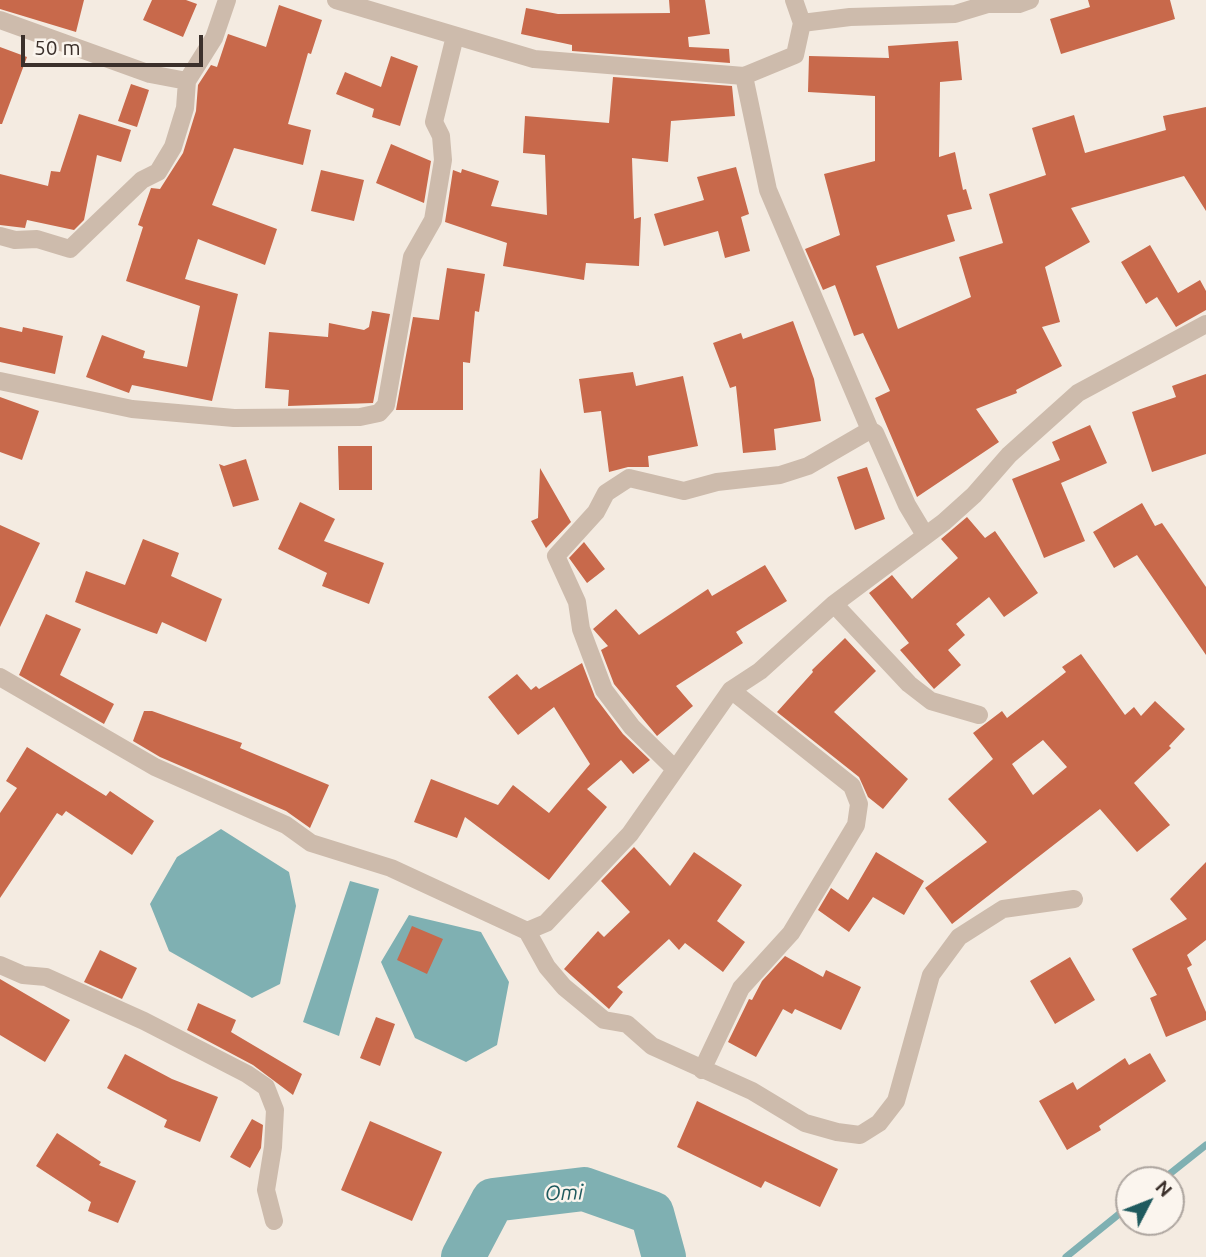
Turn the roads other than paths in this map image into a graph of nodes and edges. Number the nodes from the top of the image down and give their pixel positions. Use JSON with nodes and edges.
{"nodes":[{"id":1,"x":226,"y":0,"type":"edge"},
{"id":2,"x":336,"y":0,"type":"edge"},
{"id":3,"x":794,"y":0,"type":"edge"},
{"id":4,"x":1030,"y":0,"type":"edge"},
{"id":5,"x":0,"y":20,"type":"edge"},
{"id":6,"x":802,"y":23,"type":"junction"},
{"id":7,"x":455,"y":36,"type":"junction"},
{"id":8,"x":744,"y":76,"type":"junction"},
{"id":9,"x":187,"y":82,"type":"junction"},
{"id":10,"x":0,"y":236,"type":"edge"},
{"id":11,"x":1206,"y":324,"type":"edge"},
{"id":12,"x":0,"y":382,"type":"edge"},
{"id":13,"x":870,"y":430,"type":"junction"},
{"id":14,"x":925,"y":536,"type":"junction"},
{"id":15,"x":834,"y":604,"type":"junction"},
{"id":16,"x":0,"y":677,"type":"edge"},
{"id":17,"x":731,"y":690,"type":"junction"},
{"id":18,"x":979,"y":715,"type":"dead end"},
{"id":19,"x":675,"y":769,"type":"junction"},
{"id":20,"x":1074,"y":899,"type":"dead end"},
{"id":21,"x":527,"y":931,"type":"junction"},
{"id":22,"x":0,"y":965,"type":"edge"},
{"id":23,"x":702,"y":1070,"type":"junction"},
{"id":24,"x":274,"y":1221,"type":"dead end"}],
"edges":[{"from":1,"to":9,"type":"street"},
{"from":2,"to":7,"type":"street"},
{"from":3,"to":6,"type":"street"},
{"from":4,"to":6,"type":"street"},
{"from":5,"to":9,"type":"street"},
{"from":6,"to":8,"type":"street"},
{"from":7,"to":8,"type":"street"},
{"from":7,"to":12,"type":"street"},
{"from":8,"to":13,"type":"street"},
{"from":9,"to":10,"type":"street"},
{"from":11,"to":14,"type":"street"},
{"from":13,"to":14,"type":"street"},
{"from":13,"to":19,"type":"street"},
{"from":14,"to":15,"type":"street"},
{"from":15,"to":17,"type":"street"},
{"from":15,"to":18,"type":"street"},
{"from":16,"to":21,"type":"street"},
{"from":17,"to":19,"type":"street"},
{"from":17,"to":23,"type":"street"},
{"from":19,"to":21,"type":"street"},
{"from":20,"to":23,"type":"street"},
{"from":21,"to":23,"type":"street"},
{"from":22,"to":24,"type":"street"}]}
